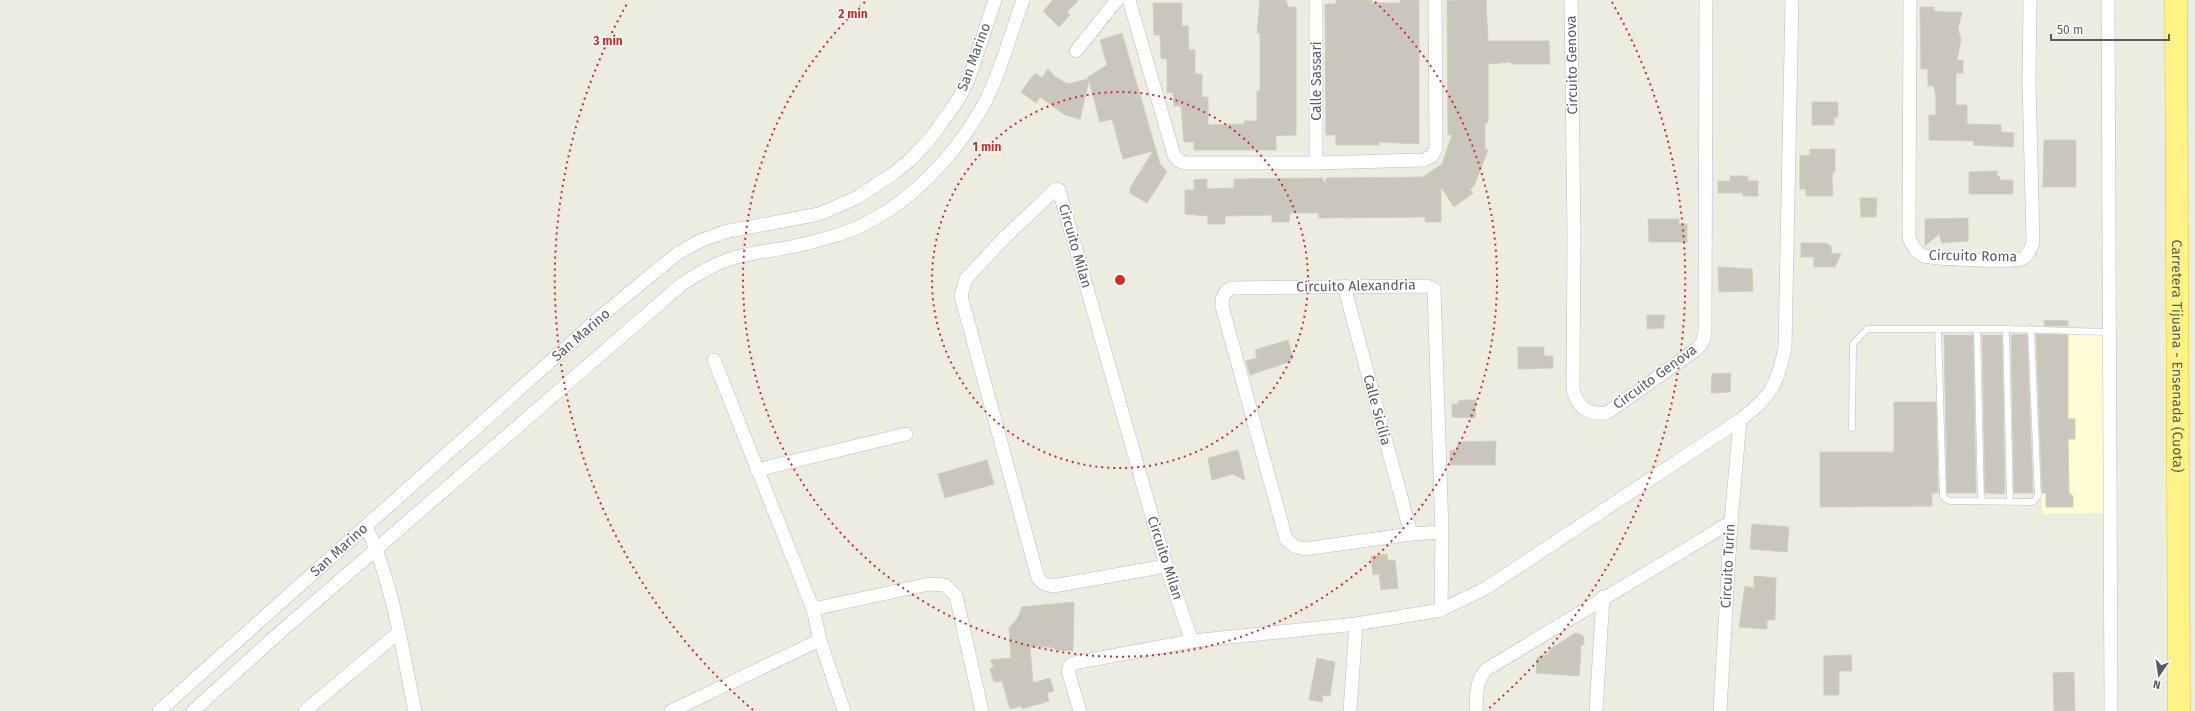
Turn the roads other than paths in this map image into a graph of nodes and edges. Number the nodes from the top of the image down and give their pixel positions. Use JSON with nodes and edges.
{"nodes":[{"id":1,"x":995,"y":0,"type":"edge"},
{"id":2,"x":1023,"y":0,"type":"edge"},
{"id":3,"x":1117,"y":0,"type":"edge"},
{"id":4,"x":1129,"y":0,"type":"edge"},
{"id":5,"x":1316,"y":0,"type":"edge"},
{"id":6,"x":1435,"y":0,"type":"edge"},
{"id":7,"x":1571,"y":0,"type":"edge"},
{"id":8,"x":1706,"y":0,"type":"edge"},
{"id":9,"x":1792,"y":0,"type":"edge"},
{"id":10,"x":1910,"y":0,"type":"edge"},
{"id":11,"x":2030,"y":0,"type":"edge"},
{"id":12,"x":2108,"y":0,"type":"edge"},
{"id":13,"x":2176,"y":0,"type":"edge"},
{"id":14,"x":1076,"y":52,"type":"dead end"},
{"id":15,"x":1316,"y":163,"type":"junction"},
{"id":16,"x":1344,"y":286,"type":"junction"},
{"id":17,"x":1938,"y":329,"type":"junction"},
{"id":18,"x":1977,"y":329,"type":"junction"},
{"id":19,"x":2006,"y":329,"type":"junction"},
{"id":20,"x":2031,"y":329,"type":"junction"},
{"id":21,"x":2108,"y":332,"type":"junction"},
{"id":22,"x":714,"y":360,"type":"dead end"},
{"id":23,"x":1740,"y":420,"type":"junction"},
{"id":24,"x":1852,"y":428,"type":"dead end"},
{"id":25,"x":906,"y":434,"type":"dead end"},
{"id":26,"x":757,"y":470,"type":"junction"},
{"id":27,"x":1981,"y":501,"type":"junction"},
{"id":28,"x":2010,"y":501,"type":"junction"},
{"id":29,"x":1731,"y":522,"type":"junction"},
{"id":30,"x":366,"y":526,"type":"junction"},
{"id":31,"x":1442,"y":532,"type":"junction"},
{"id":32,"x":1411,"y":534,"type":"junction"},
{"id":33,"x":377,"y":549,"type":"junction"},
{"id":34,"x":1166,"y":566,"type":"junction"},
{"id":35,"x":1603,"y":597,"type":"junction"},
{"id":36,"x":813,"y":609,"type":"junction"},
{"id":37,"x":1441,"y":610,"type":"junction"},
{"id":38,"x":1356,"y":624,"type":"junction"},
{"id":39,"x":399,"y":632,"type":"junction"},
{"id":40,"x":820,"y":640,"type":"junction"},
{"id":41,"x":1192,"y":641,"type":"junction"},
{"id":42,"x":159,"y":711,"type":"edge"},
{"id":43,"x":193,"y":711,"type":"edge"},
{"id":44,"x":305,"y":711,"type":"edge"},
{"id":45,"x":415,"y":711,"type":"edge"},
{"id":46,"x":671,"y":711,"type":"edge"},
{"id":47,"x":844,"y":711,"type":"edge"},
{"id":48,"x":982,"y":711,"type":"edge"},
{"id":49,"x":1080,"y":711,"type":"edge"},
{"id":50,"x":1350,"y":711,"type":"edge"},
{"id":51,"x":1476,"y":711,"type":"edge"},
{"id":52,"x":1596,"y":711,"type":"edge"},
{"id":53,"x":1720,"y":711,"type":"edge"},
{"id":54,"x":2111,"y":711,"type":"edge"},
{"id":55,"x":2179,"y":711,"type":"edge"}],
"edges":[{"from":1,"to":30,"type":"street","name":"San Marino"},
{"from":2,"to":33,"type":"street","name":"San Marino"},
{"from":3,"to":14,"type":"street"},
{"from":4,"to":15,"type":"street"},
{"from":5,"to":15,"type":"street","name":"Calle Sassari"},
{"from":6,"to":15,"type":"street"},
{"from":7,"to":8,"type":"street","name":"Circuito Genova"},
{"from":9,"to":23,"type":"street"},
{"from":10,"to":11,"type":"street","name":"Circuito Roma"},
{"from":12,"to":21,"type":"street"},
{"from":13,"to":55,"type":"highway","name":"Carretera Tijuana - Ensenada (Cuota)"},
{"from":16,"to":31,"type":"street","name":"Circuito Alexandria"},
{"from":16,"to":32,"type":"street","name":"Calle Sicilia"},
{"from":16,"to":32,"type":"street","name":"Circuito Alexandria"},
{"from":17,"to":18,"type":"lane"},
{"from":17,"to":24,"type":"lane"},
{"from":17,"to":27,"type":"lane"},
{"from":18,"to":19,"type":"lane"},
{"from":18,"to":27,"type":"lane"},
{"from":19,"to":20,"type":"lane"},
{"from":19,"to":28,"type":"lane"},
{"from":20,"to":21,"type":"lane"},
{"from":20,"to":28,"type":"lane"},
{"from":21,"to":54,"type":"street"},
{"from":22,"to":26,"type":"street"},
{"from":23,"to":29,"type":"street","name":"Circuito Turin"},
{"from":23,"to":37,"type":"street"},
{"from":25,"to":26,"type":"street"},
{"from":26,"to":36,"type":"street"},
{"from":27,"to":28,"type":"lane"},
{"from":29,"to":35,"type":"street"},
{"from":29,"to":53,"type":"street","name":"Circuito Turin"},
{"from":30,"to":33,"type":"street"},
{"from":30,"to":42,"type":"street","name":"San Marino"},
{"from":31,"to":32,"type":"street"},
{"from":31,"to":37,"type":"street","name":"Circuito Alexandria"},
{"from":33,"to":39,"type":"street"},
{"from":33,"to":43,"type":"street","name":"San Marino"},
{"from":34,"to":34,"type":"street","name":"Circuito Milan"},
{"from":34,"to":41,"type":"street","name":"Circuito Milan"},
{"from":35,"to":51,"type":"street"},
{"from":35,"to":52,"type":"street"},
{"from":36,"to":40,"type":"street"},
{"from":36,"to":48,"type":"street"},
{"from":37,"to":38,"type":"street"},
{"from":38,"to":41,"type":"street"},
{"from":38,"to":50,"type":"street"},
{"from":39,"to":44,"type":"street"},
{"from":39,"to":45,"type":"street"},
{"from":40,"to":46,"type":"street"},
{"from":40,"to":47,"type":"street"},
{"from":41,"to":49,"type":"street"}]}
